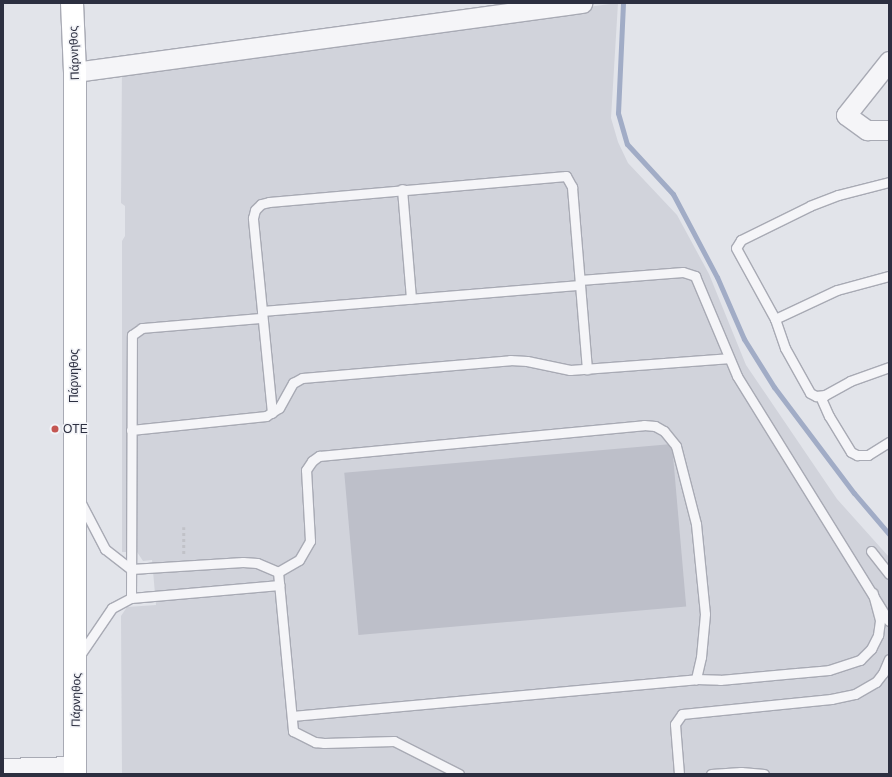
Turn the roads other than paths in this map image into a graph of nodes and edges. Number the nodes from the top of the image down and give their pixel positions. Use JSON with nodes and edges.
{"nodes":[{"id":1,"x":72,"y":3,"type":"edge"},
{"id":2,"x":582,"y":3,"type":"edge"},
{"id":3,"x":889,"y":61,"type":"edge"},
{"id":4,"x":75,"y":72,"type":"junction"},
{"id":5,"x":889,"y":130,"type":"edge"},
{"id":6,"x":889,"y":182,"type":"edge"},
{"id":7,"x":402,"y":190,"type":"junction"},
{"id":8,"x":889,"y":276,"type":"edge"},
{"id":9,"x":580,"y":282,"type":"junction"},
{"id":10,"x":412,"y":299,"type":"junction"},
{"id":11,"x":262,"y":314,"type":"junction"},
{"id":12,"x":775,"y":319,"type":"junction"},
{"id":13,"x":728,"y":358,"type":"junction"},
{"id":14,"x":889,"y":367,"type":"edge"},
{"id":15,"x":587,"y":369,"type":"junction"},
{"id":16,"x":820,"y":396,"type":"junction"},
{"id":17,"x":272,"y":413,"type":"junction"},
{"id":18,"x":130,"y":430,"type":"junction"},
{"id":19,"x":889,"y":442,"type":"edge"},
{"id":20,"x":75,"y":489,"type":"junction"},
{"id":21,"x":871,"y":551,"type":"dead end"},
{"id":22,"x":130,"y":569,"type":"junction"},
{"id":23,"x":278,"y":572,"type":"junction"},
{"id":24,"x":889,"y":574,"type":"edge"},
{"id":25,"x":279,"y":585,"type":"junction"},
{"id":26,"x":873,"y":593,"type":"junction"},
{"id":27,"x":131,"y":598,"type":"junction"},
{"id":28,"x":889,"y":621,"type":"edge"},
{"id":29,"x":889,"y":659,"type":"edge"},
{"id":30,"x":76,"y":661,"type":"junction"},
{"id":31,"x":696,"y":679,"type":"junction"},
{"id":32,"x":292,"y":716,"type":"junction"},
{"id":33,"x":3,"y":768,"type":"edge"},
{"id":34,"x":75,"y":770,"type":"edge"},
{"id":35,"x":459,"y":774,"type":"edge"},
{"id":36,"x":679,"y":774,"type":"edge"},
{"id":37,"x":711,"y":774,"type":"edge"},
{"id":38,"x":764,"y":774,"type":"edge"}],
"edges":[{"from":1,"to":4,"type":"main road","name":"Πάρνηθος"},
{"from":2,"to":4,"type":"street"},
{"from":3,"to":5,"type":"street"},
{"from":4,"to":20,"type":"main road","name":"Πάρνηθος"},
{"from":6,"to":12,"type":"lane"},
{"from":7,"to":9,"type":"lane"},
{"from":7,"to":10,"type":"lane"},
{"from":7,"to":11,"type":"lane"},
{"from":8,"to":12,"type":"lane"},
{"from":9,"to":10,"type":"lane"},
{"from":9,"to":13,"type":"lane"},
{"from":9,"to":15,"type":"lane"},
{"from":10,"to":11,"type":"lane"},
{"from":11,"to":17,"type":"lane"},
{"from":11,"to":18,"type":"lane"},
{"from":12,"to":16,"type":"lane"},
{"from":13,"to":15,"type":"lane"},
{"from":13,"to":26,"type":"lane"},
{"from":14,"to":16,"type":"lane"},
{"from":15,"to":17,"type":"lane"},
{"from":16,"to":19,"type":"lane"},
{"from":17,"to":18,"type":"lane"},
{"from":18,"to":22,"type":"lane"},
{"from":20,"to":22,"type":"lane"},
{"from":20,"to":30,"type":"main road","name":"Πάρνηθος"},
{"from":21,"to":24,"type":"lane"},
{"from":22,"to":23,"type":"lane"},
{"from":22,"to":27,"type":"lane"},
{"from":23,"to":25,"type":"lane"},
{"from":23,"to":31,"type":"lane"},
{"from":25,"to":27,"type":"lane"},
{"from":25,"to":32,"type":"lane"},
{"from":26,"to":28,"type":"lane"},
{"from":26,"to":31,"type":"lane"},
{"from":27,"to":30,"type":"lane"},
{"from":29,"to":36,"type":"lane"},
{"from":30,"to":34,"type":"main road","name":"Πάρνηθος"},
{"from":31,"to":32,"type":"lane"},
{"from":32,"to":35,"type":"lane"},
{"from":33,"to":34,"type":"street"},
{"from":37,"to":38,"type":"lane"}]}
